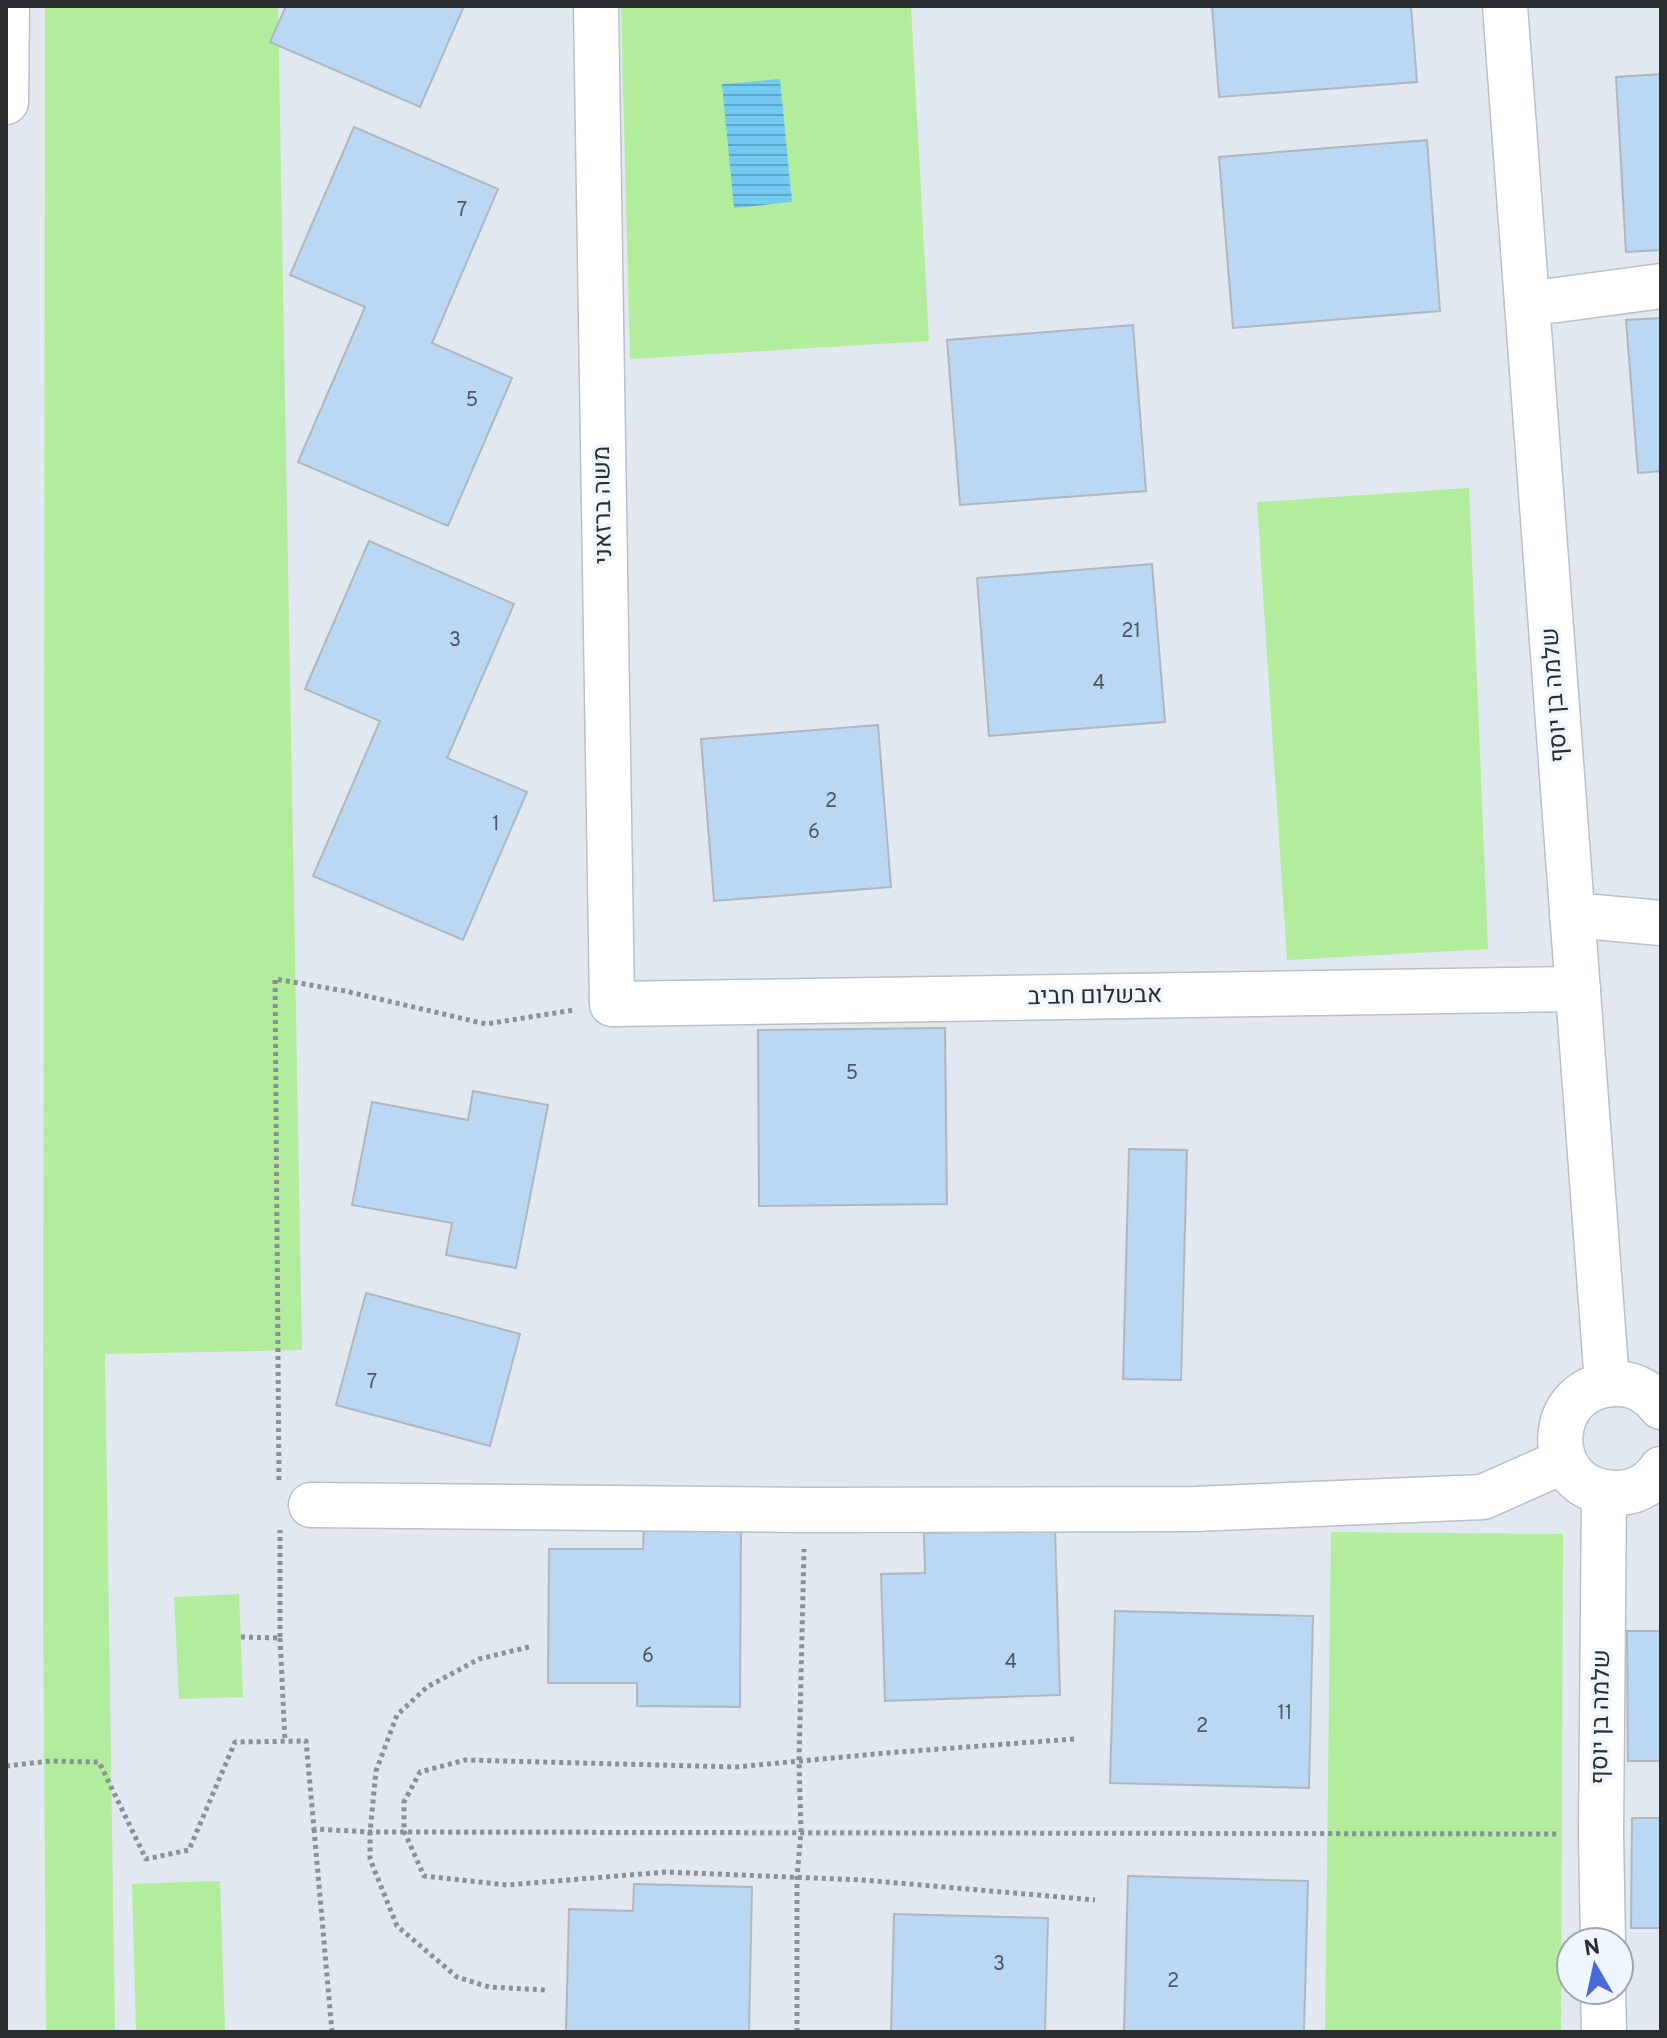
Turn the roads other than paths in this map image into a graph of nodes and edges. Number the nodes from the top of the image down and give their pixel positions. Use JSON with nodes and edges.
{"nodes":[{"id":1,"x":7,"y":6,"type":"edge"},
{"id":2,"x":596,"y":6,"type":"edge"},
{"id":3,"x":1505,"y":6,"type":"edge"},
{"id":4,"x":6,"y":102,"type":"edge"},
{"id":5,"x":1661,"y":286,"type":"edge"},
{"id":6,"x":1527,"y":304,"type":"junction"},
{"id":7,"x":1572,"y":915,"type":"junction"},
{"id":8,"x":1661,"y":923,"type":"edge"},
{"id":9,"x":1578,"y":989,"type":"junction"},
{"id":10,"x":612,"y":1004,"type":"joint"},
{"id":11,"x":1607,"y":1383,"type":"junction"},
{"id":12,"x":1660,"y":1404,"type":"edge"},
{"id":13,"x":1564,"y":1461,"type":"junction"},
{"id":14,"x":1661,"y":1469,"type":"edge"},
{"id":15,"x":1604,"y":1493,"type":"junction"},
{"id":16,"x":290,"y":1505,"type":"road end"},
{"id":17,"x":1603,"y":1926,"type":"edge"},
{"id":18,"x":1603,"y":2006,"type":"edge"},
{"id":19,"x":1604,"y":2032,"type":"edge"}],
"edges":[{"from":1,"to":4,"type":"main road"},
{"from":2,"to":10,"type":"main road","name":"משה ברזאני"},
{"from":3,"to":6,"type":"main road","name":"שלמה בן יוסף"},
{"from":5,"to":6,"type":"main road"},
{"from":6,"to":7,"type":"main road","name":"שלמה בן יוסף"},
{"from":7,"to":8,"type":"main road"},
{"from":7,"to":9,"type":"main road","name":"שלמה בן יוסף"},
{"from":9,"to":10,"type":"main road","name":"אבשלום חביב"},
{"from":9,"to":11,"type":"main road","name":"שלמה בן יוסף"},
{"from":11,"to":12,"type":"main road"},
{"from":11,"to":13,"type":"main road"},
{"from":13,"to":15,"type":"main road"},
{"from":13,"to":16,"type":"main road"},
{"from":14,"to":15,"type":"main road"},
{"from":15,"to":17,"type":"main road","name":"שלמה בן יוסף"},
{"from":18,"to":19,"type":"main road"}]}
